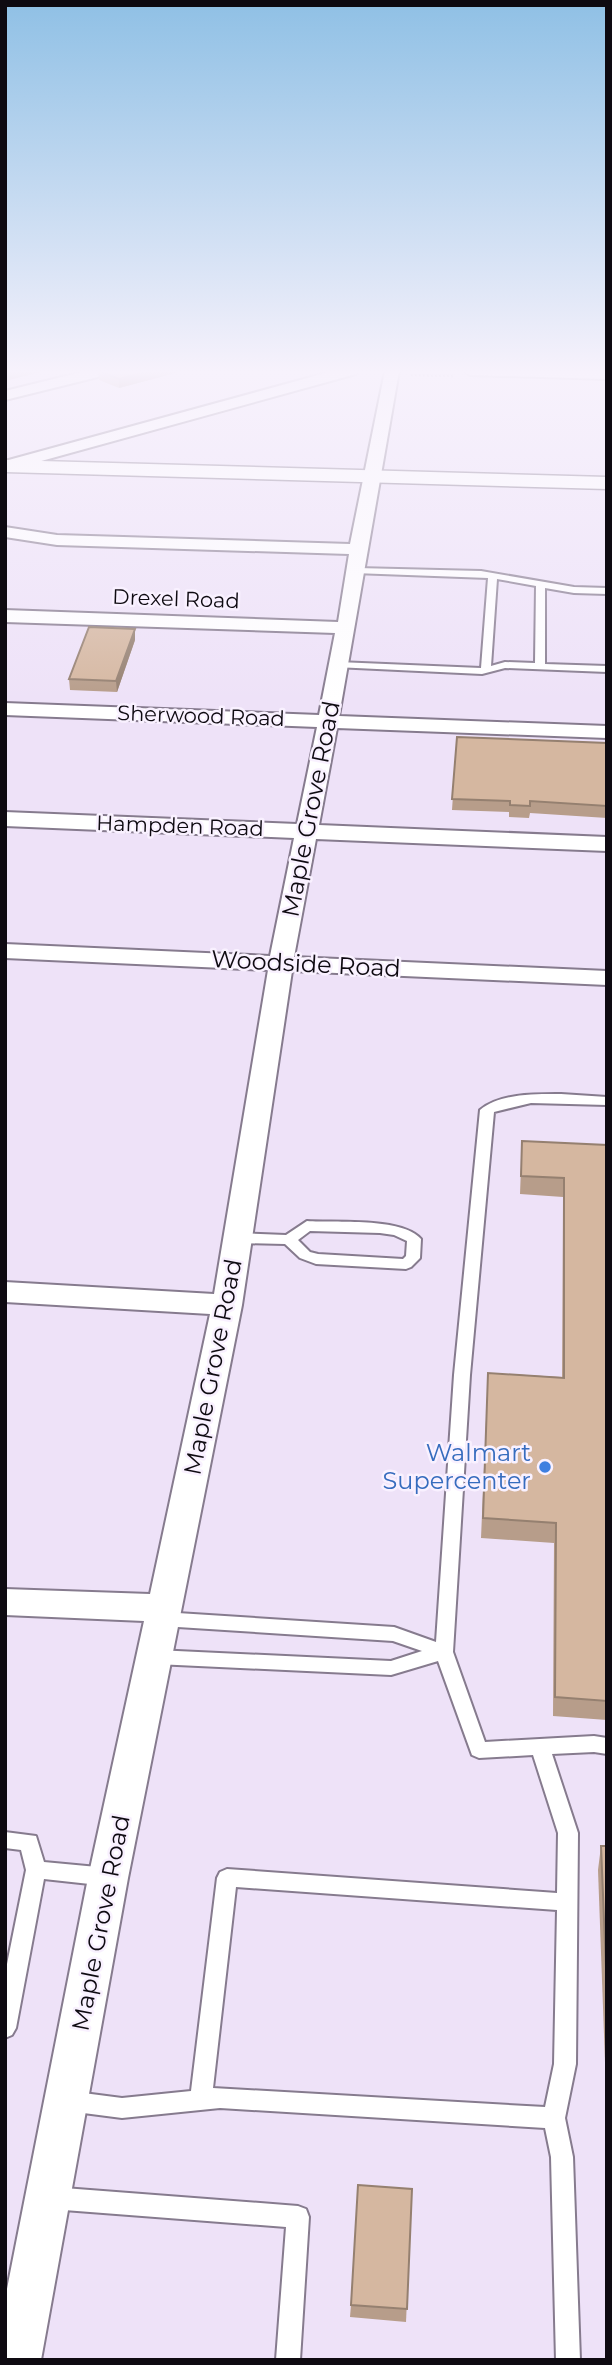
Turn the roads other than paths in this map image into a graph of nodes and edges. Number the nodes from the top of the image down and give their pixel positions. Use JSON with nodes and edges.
{"nodes":[{"id":1,"x":373,"y":481,"type":"edge"},
{"id":2,"x":544,"y":481,"type":"edge"},
{"id":3,"x":607,"y":483,"type":"edge"},
{"id":4,"x":5,"y":533,"type":"edge"},
{"id":5,"x":358,"y":560,"type":"junction"},
{"id":6,"x":493,"y":576,"type":"junction"},
{"id":7,"x":541,"y":584,"type":"junction"},
{"id":8,"x":607,"y":591,"type":"edge"},
{"id":9,"x":5,"y":616,"type":"edge"},
{"id":10,"x":345,"y":628,"type":"junction"},
{"id":11,"x":338,"y":665,"type":"junction"},
{"id":12,"x":540,"y":667,"type":"junction"},
{"id":13,"x":607,"y":668,"type":"edge"},
{"id":14,"x":486,"y":670,"type":"junction"},
{"id":15,"x":5,"y":709,"type":"edge"},
{"id":16,"x":328,"y":721,"type":"junction"},
{"id":17,"x":607,"y":732,"type":"edge"},
{"id":18,"x":5,"y":819,"type":"edge"},
{"id":19,"x":307,"y":831,"type":"junction"},
{"id":20,"x":607,"y":844,"type":"edge"},
{"id":21,"x":5,"y":951,"type":"edge"},
{"id":22,"x":281,"y":963,"type":"junction"},
{"id":23,"x":607,"y":978,"type":"edge"},
{"id":24,"x":607,"y":1101,"type":"edge"},
{"id":25,"x":238,"y":1238,"type":"junction"},
{"id":26,"x":289,"y":1240,"type":"junction"},
{"id":27,"x":5,"y":1292,"type":"edge"},
{"id":28,"x":227,"y":1305,"type":"junction"},
{"id":29,"x":5,"y":1601,"type":"edge"},
{"id":30,"x":163,"y":1613,"type":"junction"},
{"id":31,"x":444,"y":1652,"type":"junction"},
{"id":32,"x":154,"y":1657,"type":"junction"},
{"id":33,"x":607,"y":1746,"type":"edge"},
{"id":34,"x":540,"y":1747,"type":"junction"},
{"id":35,"x":5,"y":1840,"type":"edge"},
{"id":36,"x":36,"y":1870,"type":"junction"},
{"id":37,"x":108,"y":1878,"type":"junction"},
{"id":38,"x":567,"y":1902,"type":"junction"},
{"id":39,"x":5,"y":2028,"type":"edge"},
{"id":40,"x":201,"y":2100,"type":"junction"},
{"id":41,"x":67,"y":2101,"type":"junction"},
{"id":42,"x":554,"y":2118,"type":"junction"},
{"id":43,"x":48,"y":2198,"type":"junction"},
{"id":44,"x":18,"y":2360,"type":"edge"},
{"id":45,"x":288,"y":2360,"type":"edge"},
{"id":46,"x":568,"y":2360,"type":"edge"}],
"edges":[{"from":1,"to":5,"type":"street","name":"Maple Grove Road"},
{"from":2,"to":3,"type":"street"},
{"from":4,"to":5,"type":"street"},
{"from":5,"to":6,"type":"lane"},
{"from":5,"to":10,"type":"street","name":"Maple Grove Road"},
{"from":6,"to":7,"type":"lane"},
{"from":6,"to":14,"type":"lane"},
{"from":7,"to":8,"type":"lane"},
{"from":7,"to":12,"type":"lane"},
{"from":9,"to":10,"type":"street","name":"Drexel Road"},
{"from":10,"to":11,"type":"street","name":"Maple Grove Road"},
{"from":11,"to":14,"type":"lane"},
{"from":11,"to":16,"type":"street","name":"Maple Grove Road"},
{"from":12,"to":13,"type":"lane"},
{"from":12,"to":14,"type":"lane"},
{"from":15,"to":16,"type":"street","name":"Sherwood Road"},
{"from":16,"to":17,"type":"street","name":"Sherwood Road"},
{"from":16,"to":19,"type":"street","name":"Maple Grove Road"},
{"from":18,"to":19,"type":"street","name":"Hampden Road"},
{"from":19,"to":20,"type":"street","name":"Hampden Road"},
{"from":19,"to":22,"type":"street","name":"Maple Grove Road"},
{"from":21,"to":22,"type":"street","name":"Woodside Road"},
{"from":22,"to":23,"type":"street","name":"Woodside Road"},
{"from":22,"to":25,"type":"street","name":"Maple Grove Road"},
{"from":24,"to":31,"type":"lane"},
{"from":25,"to":26,"type":"lane"},
{"from":25,"to":28,"type":"street","name":"Maple Grove Road"},
{"from":26,"to":26,"type":"lane"},
{"from":27,"to":28,"type":"street"},
{"from":28,"to":30,"type":"street","name":"Maple Grove Road"},
{"from":29,"to":30,"type":"street"},
{"from":30,"to":31,"type":"lane"},
{"from":30,"to":32,"type":"street","name":"Maple Grove Road"},
{"from":31,"to":32,"type":"lane"},
{"from":31,"to":34,"type":"lane"},
{"from":32,"to":37,"type":"street","name":"Maple Grove Road"},
{"from":33,"to":34,"type":"lane"},
{"from":34,"to":38,"type":"lane"},
{"from":35,"to":36,"type":"lane"},
{"from":36,"to":37,"type":"lane"},
{"from":36,"to":39,"type":"lane"},
{"from":37,"to":41,"type":"street","name":"Maple Grove Road"},
{"from":38,"to":40,"type":"lane"},
{"from":38,"to":42,"type":"lane"},
{"from":40,"to":41,"type":"lane"},
{"from":40,"to":42,"type":"lane"},
{"from":41,"to":43,"type":"street","name":"Maple Grove Road"},
{"from":42,"to":46,"type":"lane"},
{"from":43,"to":44,"type":"street","name":"Maple Grove Road"},
{"from":43,"to":45,"type":"lane"}]}
